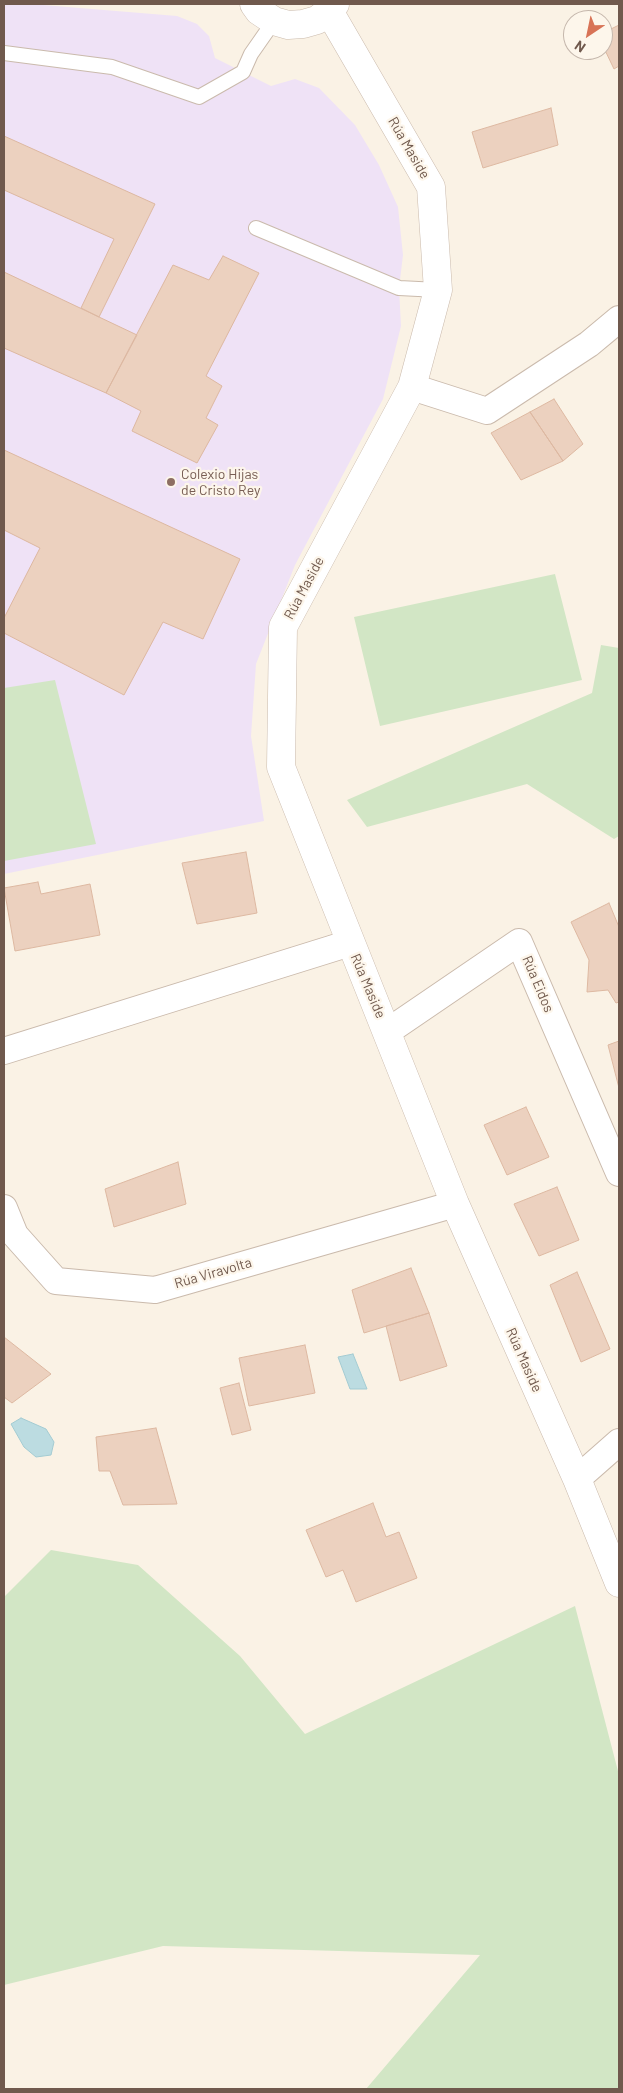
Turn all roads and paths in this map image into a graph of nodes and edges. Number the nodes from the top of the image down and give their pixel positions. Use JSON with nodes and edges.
{"nodes":[{"id":1,"x":332,"y":7,"type":"edge"},
{"id":2,"x":264,"y":12,"type":"edge"},
{"id":3,"x":4,"y":53,"type":"edge"},
{"id":4,"x":256,"y":228,"type":"dead end"},
{"id":5,"x":438,"y":290,"type":"junction"},
{"id":6,"x":619,"y":319,"type":"edge"},
{"id":7,"x":412,"y":387,"type":"junction"},
{"id":8,"x":350,"y":943,"type":"junction"},
{"id":9,"x":387,"y":1032,"type":"junction"},
{"id":10,"x":4,"y":1051,"type":"edge"},
{"id":11,"x":619,"y":1173,"type":"edge"},
{"id":12,"x":455,"y":1204,"type":"junction"},
{"id":13,"x":4,"y":1208,"type":"edge"},
{"id":14,"x":619,"y":1442,"type":"edge"},
{"id":15,"x":577,"y":1479,"type":"junction"},
{"id":16,"x":619,"y":1583,"type":"edge"}],
"edges":[{"from":1,"to":2,"type":"street"},
{"from":1,"to":5,"type":"street","name":"Rúa Maside"},
{"from":2,"to":3,"type":"lane"},
{"from":4,"to":5,"type":"lane"},
{"from":5,"to":7,"type":"street","name":"Rúa Maside"},
{"from":6,"to":7,"type":"street"},
{"from":7,"to":8,"type":"street","name":"Rúa Maside"},
{"from":8,"to":9,"type":"street","name":"Rúa Maside"},
{"from":8,"to":10,"type":"street"},
{"from":9,"to":11,"type":"street","name":"Rúa Eidos"},
{"from":9,"to":12,"type":"street","name":"Rúa Maside"},
{"from":12,"to":13,"type":"street","name":"Rúa Viravolta"},
{"from":12,"to":15,"type":"street","name":"Rúa Maside"},
{"from":14,"to":15,"type":"street"},
{"from":15,"to":16,"type":"street","name":"Rúa Maside"}]}
